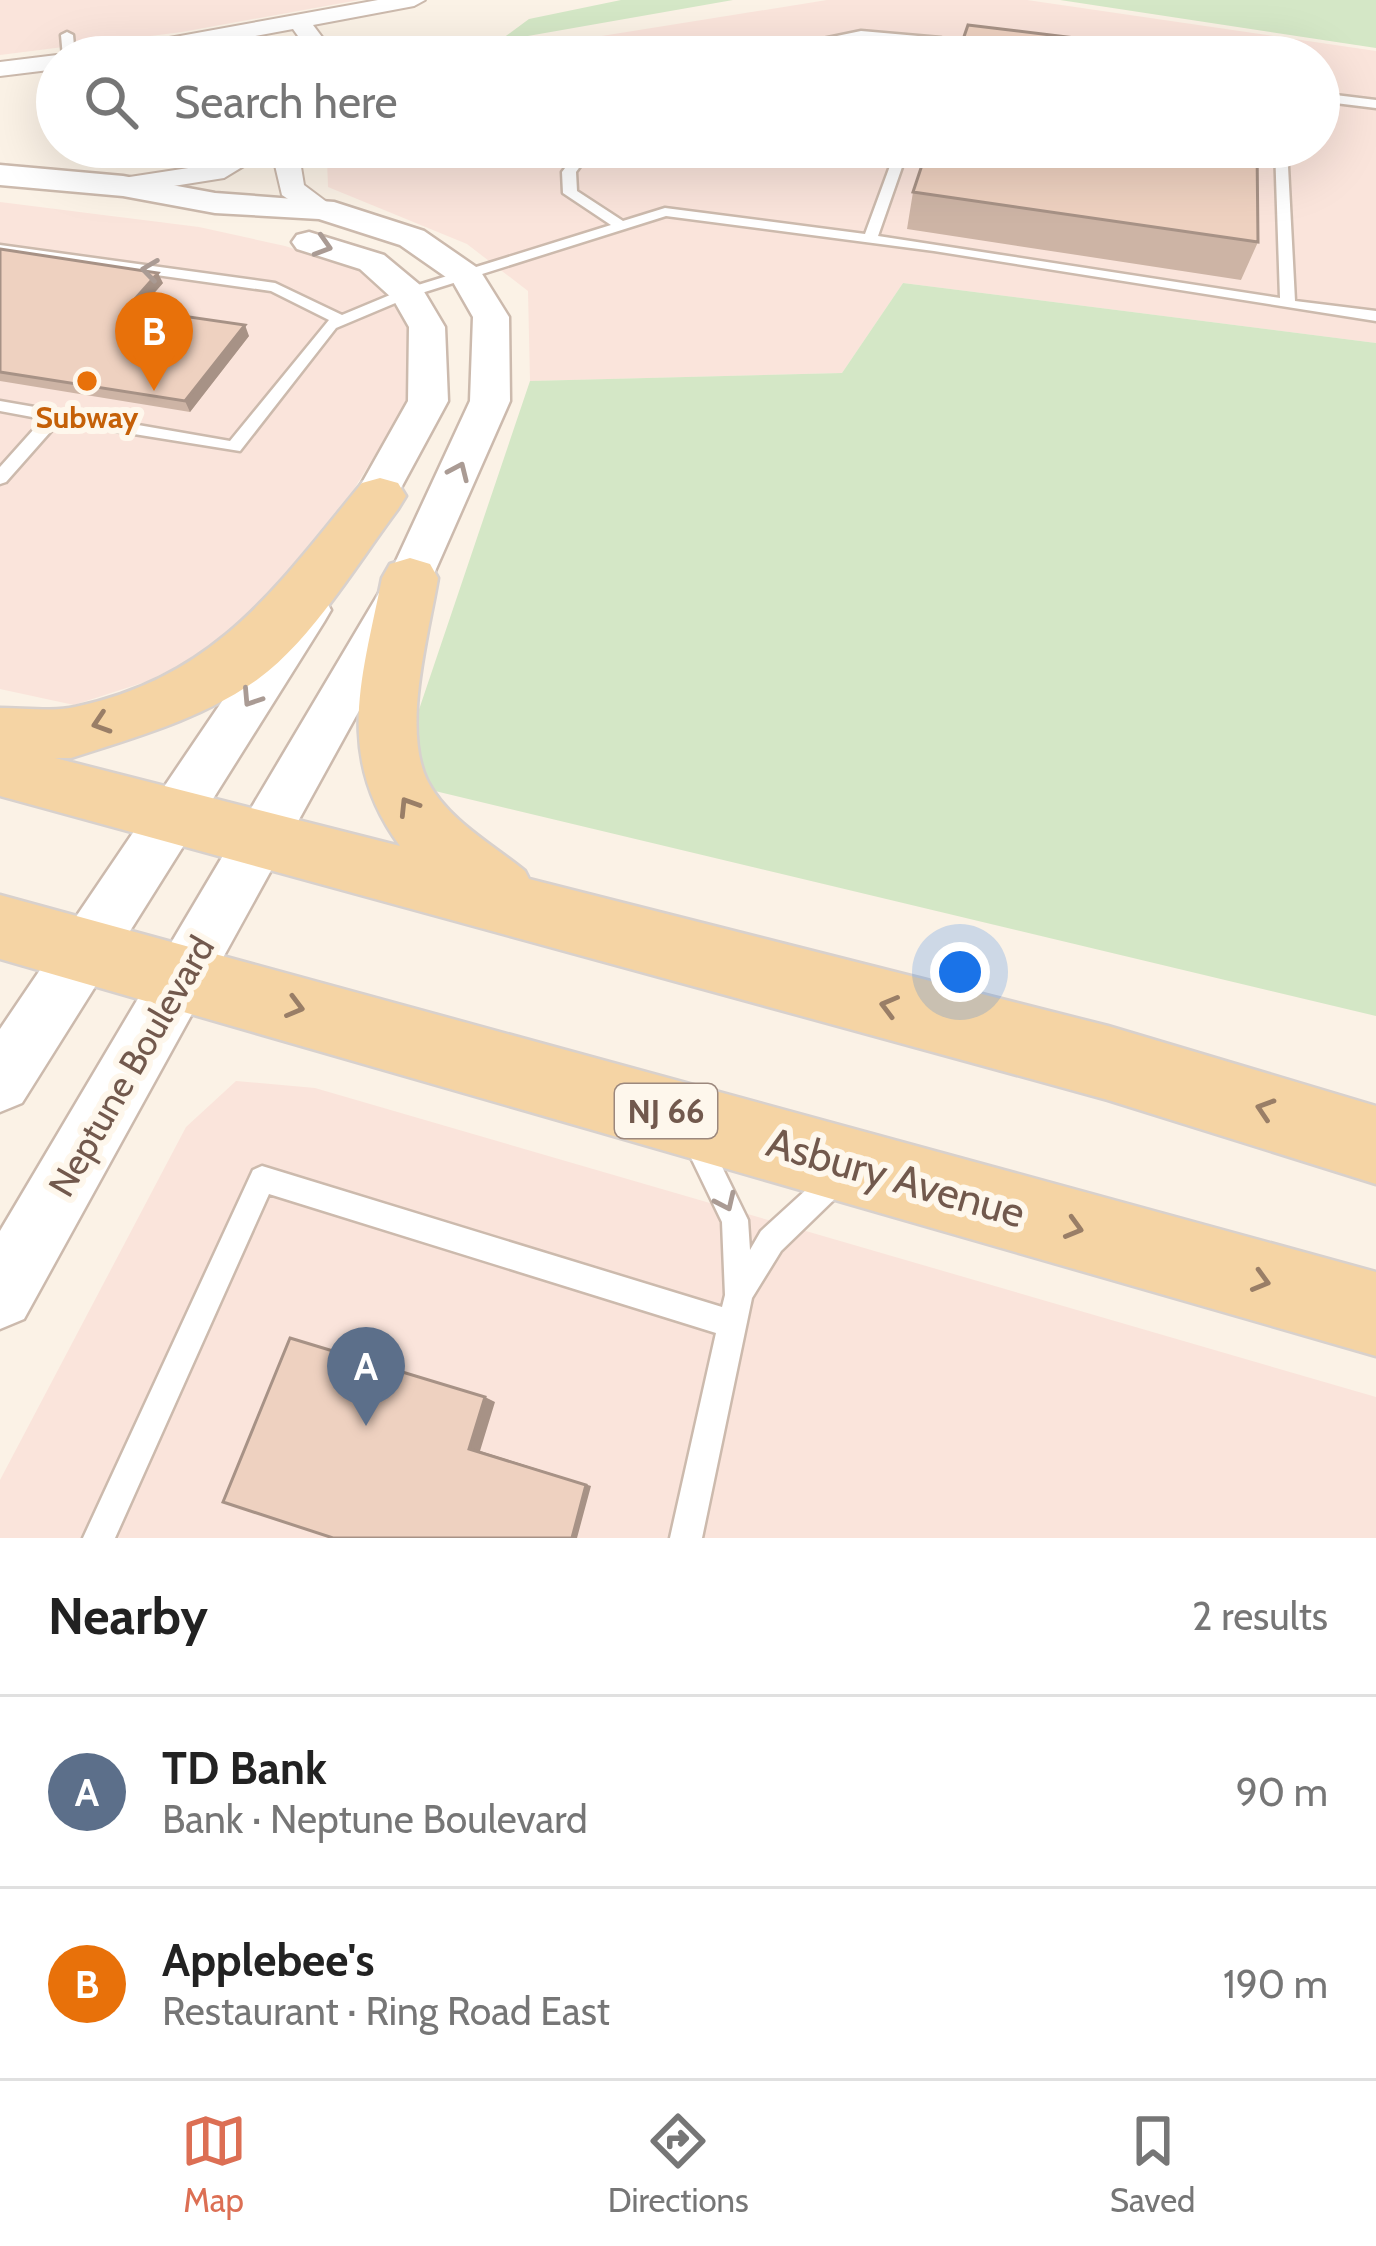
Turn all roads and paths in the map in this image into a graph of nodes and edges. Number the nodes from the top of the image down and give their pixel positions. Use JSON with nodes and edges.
{"nodes":[{"id":1,"x":414,"y":0,"type":"edge"},
{"id":2,"x":300,"y":23,"type":"junction"},
{"id":3,"x":225,"y":36,"type":"edge"},
{"id":4,"x":310,"y":36,"type":"edge"},
{"id":5,"x":851,"y":36,"type":"edge"},
{"id":6,"x":884,"y":36,"type":"edge"},
{"id":7,"x":36,"y":65,"type":"edge"},
{"id":8,"x":0,"y":69,"type":"edge"},
{"id":9,"x":1340,"y":100,"type":"edge"},
{"id":10,"x":1376,"y":104,"type":"edge"},
{"id":11,"x":222,"y":168,"type":"edge"},
{"id":12,"x":252,"y":168,"type":"edge"},
{"id":13,"x":288,"y":168,"type":"edge"},
{"id":14,"x":572,"y":168,"type":"edge"},
{"id":15,"x":895,"y":168,"type":"edge"},
{"id":16,"x":1282,"y":168,"type":"edge"},
{"id":17,"x":0,"y":175,"type":"edge"},
{"id":18,"x":123,"y":187,"type":"junction"},
{"id":19,"x":214,"y":203,"type":"junction"},
{"id":20,"x":322,"y":209,"type":"junction"},
{"id":21,"x":618,"y":223,"type":"junction"},
{"id":22,"x":870,"y":239,"type":"junction"},
{"id":23,"x":0,"y":249,"type":"edge"},
{"id":24,"x":467,"y":276,"type":"junction"},
{"id":25,"x":406,"y":293,"type":"junction"},
{"id":26,"x":1288,"y":304,"type":"junction"},
{"id":27,"x":1376,"y":316,"type":"edge"},
{"id":28,"x":341,"y":321,"type":"junction"},
{"id":29,"x":0,"y":406,"type":"edge"},
{"id":30,"x":55,"y":416,"type":"junction"},
{"id":31,"x":0,"y":478,"type":"edge"},
{"id":32,"x":380,"y":496,"type":"junction"},
{"id":33,"x":410,"y":578,"type":"junction"},
{"id":34,"x":0,"y":734,"type":"edge"},
{"id":35,"x":0,"y":770,"type":"edge"},
{"id":36,"x":174,"y":815,"type":"junction"},
{"id":37,"x":264,"y":838,"type":"junction"},
{"id":38,"x":526,"y":912,"type":"junction"},
{"id":39,"x":0,"y":927,"type":"edge"},
{"id":40,"x":84,"y":952,"type":"junction"},
{"id":41,"x":182,"y":977,"type":"junction"},
{"id":42,"x":0,"y":1082,"type":"edge"},
{"id":43,"x":684,"y":1117,"type":"junction"},
{"id":44,"x":1376,"y":1145,"type":"edge"},
{"id":45,"x":852,"y":1165,"type":"junction"},
{"id":46,"x":0,"y":1295,"type":"edge"},
{"id":47,"x":735,"y":1309,"type":"junction"},
{"id":48,"x":1376,"y":1314,"type":"edge"},
{"id":49,"x":99,"y":1538,"type":"edge"},
{"id":50,"x":686,"y":1538,"type":"edge"}],
"edges":[{"from":1,"to":2,"type":"street"},
{"from":2,"to":3,"type":"street"},
{"from":2,"to":4,"type":"street"},
{"from":5,"to":6,"type":"lane"},
{"from":7,"to":8,"type":"street"},
{"from":9,"to":10,"type":"lane"},
{"from":11,"to":18,"type":"street"},
{"from":12,"to":19,"type":"street"},
{"from":13,"to":20,"type":"street"},
{"from":14,"to":21,"type":"lane"},
{"from":15,"to":22,"type":"lane"},
{"from":16,"to":26,"type":"lane"},
{"from":17,"to":18,"type":"street"},
{"from":18,"to":19,"type":"street"},
{"from":19,"to":20,"type":"street"},
{"from":19,"to":25,"type":"street","one_way":true},
{"from":20,"to":24,"type":"street"},
{"from":21,"to":22,"type":"lane"},
{"from":21,"to":24,"type":"lane"},
{"from":22,"to":26,"type":"lane"},
{"from":28,"to":23,"type":"lane","one_way":true},
{"from":24,"to":25,"type":"lane"},
{"from":33,"to":24,"type":"street","name":"Neptune Boulevard","one_way":true},
{"from":25,"to":28,"type":"lane"},
{"from":25,"to":32,"type":"street"},
{"from":26,"to":27,"type":"lane"},
{"from":28,"to":30,"type":"lane"},
{"from":29,"to":30,"type":"lane"},
{"from":30,"to":31,"type":"lane"},
{"from":32,"to":34,"type":"main road","one_way":true},
{"from":32,"to":36,"type":"street","one_way":true},
{"from":33,"to":37,"type":"street","name":"Neptune Boulevard"},
{"from":38,"to":33,"type":"main road","one_way":true},
{"from":35,"to":36,"type":"main road"},
{"from":36,"to":37,"type":"main road"},
{"from":36,"to":40,"type":"street"},
{"from":37,"to":38,"type":"main road"},
{"from":37,"to":41,"type":"street","name":"Neptune Boulevard"},
{"from":44,"to":38,"type":"main road","one_way":true},
{"from":39,"to":40,"type":"main road","name":"Asbury Avenue","number":"NJ 66"},
{"from":40,"to":41,"type":"main road","name":"Asbury Avenue","number":"NJ 66"},
{"from":40,"to":42,"type":"street"},
{"from":41,"to":43,"type":"main road","name":"Asbury Avenue","number":"NJ 66","one_way":true},
{"from":41,"to":46,"type":"street","name":"Neptune Boulevard"},
{"from":43,"to":45,"type":"main road","name":"Asbury Avenue","number":"NJ 66"},
{"from":43,"to":47,"type":"lane","one_way":true},
{"from":45,"to":47,"type":"lane"},
{"from":45,"to":48,"type":"main road","name":"Asbury Avenue","number":"NJ 66","one_way":true},
{"from":47,"to":49,"type":"lane"},
{"from":47,"to":50,"type":"lane"}]}
